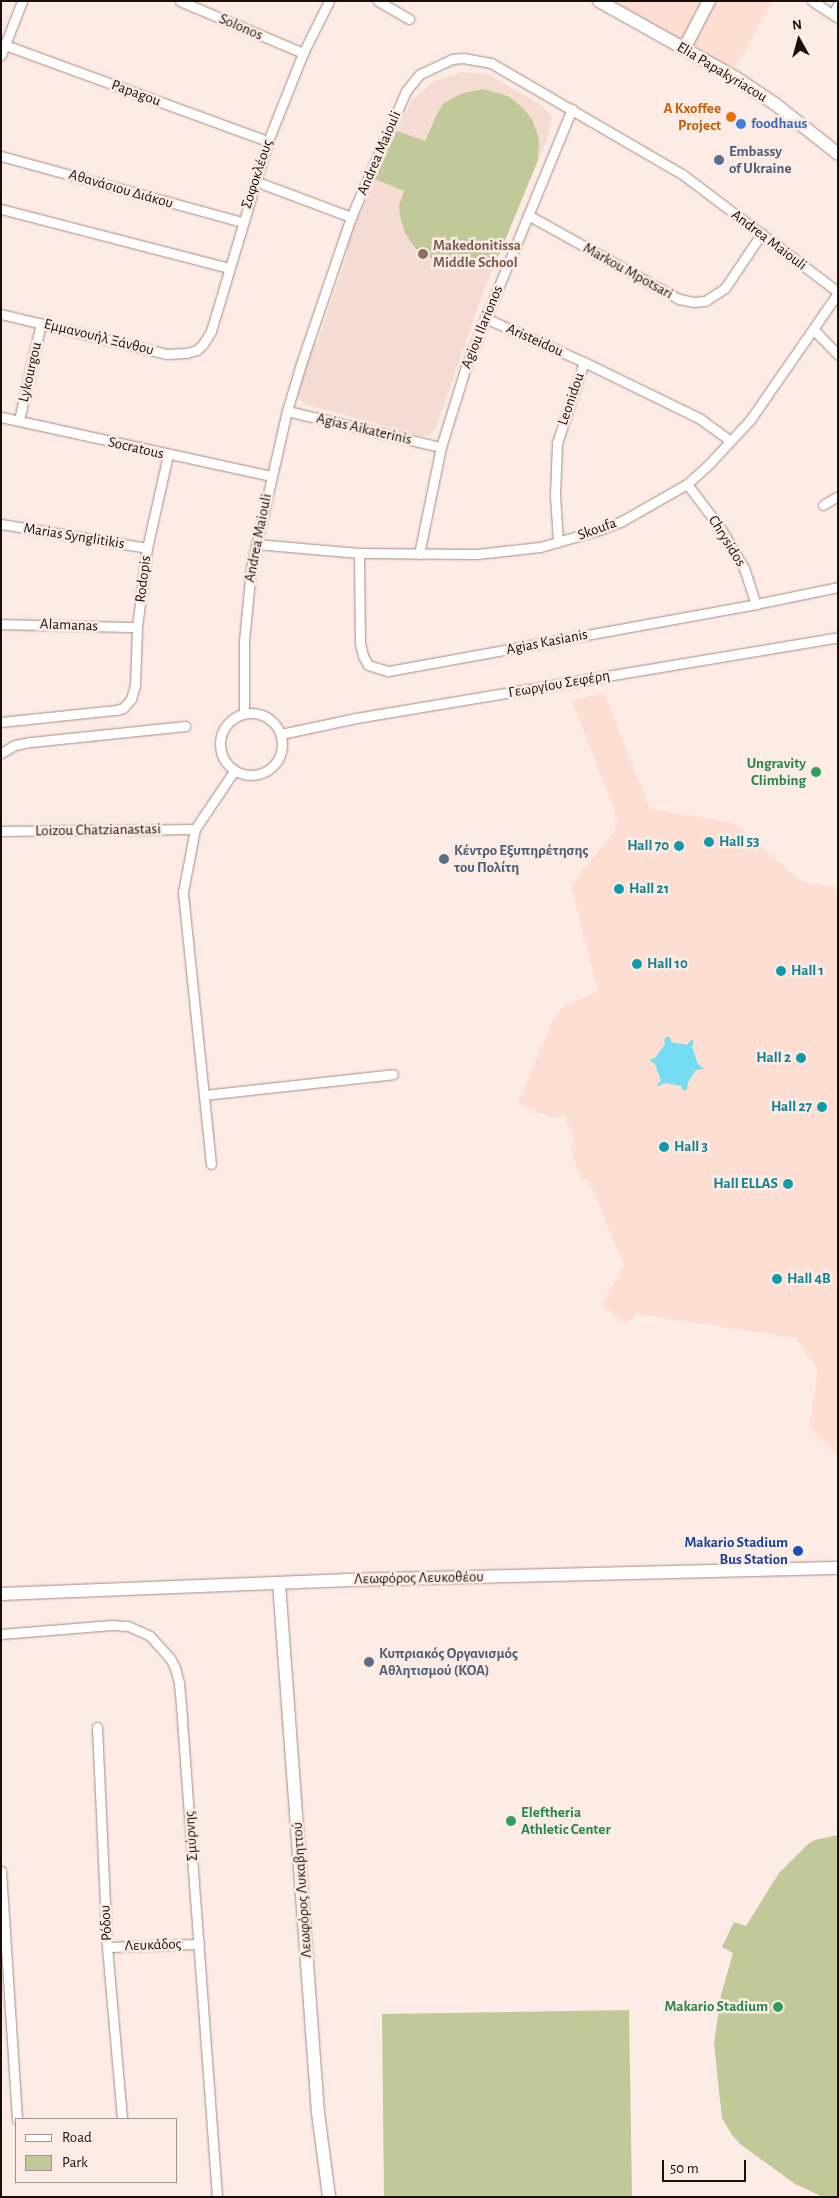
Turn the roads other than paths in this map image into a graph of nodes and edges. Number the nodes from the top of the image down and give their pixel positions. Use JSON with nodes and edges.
{"nodes":[{"id":1,"x":22,"y":1,"type":"edge"},
{"id":2,"x":180,"y":1,"type":"edge"},
{"id":3,"x":329,"y":1,"type":"edge"},
{"id":4,"x":378,"y":1,"type":"edge"},
{"id":5,"x":599,"y":1,"type":"edge"},
{"id":6,"x":709,"y":1,"type":"edge"},
{"id":7,"x":812,"y":1,"type":"edge"},
{"id":8,"x":838,"y":4,"type":"edge"},
{"id":9,"x":835,"y":16,"type":"edge"},
{"id":10,"x":409,"y":19,"type":"dead end"},
{"id":11,"x":5,"y":45,"type":"junction"},
{"id":12,"x":684,"y":49,"type":"junction"},
{"id":13,"x":303,"y":53,"type":"junction"},
{"id":14,"x":1,"y":55,"type":"edge"},
{"id":15,"x":572,"y":109,"type":"junction"},
{"id":16,"x":268,"y":141,"type":"junction"},
{"id":17,"x":838,"y":154,"type":"edge"},
{"id":18,"x":1,"y":156,"type":"edge"},
{"id":19,"x":254,"y":181,"type":"junction"},
{"id":20,"x":1,"y":209,"type":"edge"},
{"id":21,"x":528,"y":215,"type":"junction"},
{"id":22,"x":352,"y":217,"type":"junction"},
{"id":23,"x":242,"y":222,"type":"junction"},
{"id":24,"x":762,"y":233,"type":"junction"},
{"id":25,"x":230,"y":268,"type":"junction"},
{"id":26,"x":838,"y":292,"type":"edge"},
{"id":27,"x":1,"y":314,"type":"edge"},
{"id":28,"x":485,"y":318,"type":"junction"},
{"id":29,"x":41,"y":323,"type":"junction"},
{"id":30,"x":814,"y":330,"type":"junction"},
{"id":31,"x":197,"y":350,"type":"joint"},
{"id":32,"x":838,"y":355,"type":"edge"},
{"id":33,"x":584,"y":362,"type":"junction"},
{"id":34,"x":287,"y":411,"type":"junction"},
{"id":35,"x":1,"y":417,"type":"edge"},
{"id":36,"x":19,"y":420,"type":"junction"},
{"id":37,"x":731,"y":441,"type":"junction"},
{"id":38,"x":442,"y":447,"type":"junction"},
{"id":39,"x":168,"y":455,"type":"junction"},
{"id":40,"x":271,"y":476,"type":"junction"},
{"id":41,"x":687,"y":484,"type":"junction"},
{"id":42,"x":838,"y":496,"type":"edge"},
{"id":43,"x":823,"y":505,"type":"dead end"},
{"id":44,"x":1,"y":524,"type":"edge"},
{"id":45,"x":558,"y":542,"type":"junction"},
{"id":46,"x":256,"y":544,"type":"junction"},
{"id":47,"x":147,"y":548,"type":"junction"},
{"id":48,"x":358,"y":553,"type":"junction"},
{"id":49,"x":419,"y":554,"type":"junction"},
{"id":50,"x":838,"y":587,"type":"edge"},
{"id":51,"x":756,"y":604,"type":"junction"},
{"id":52,"x":1,"y":624,"type":"edge"},
{"id":53,"x":137,"y":627,"type":"junction"},
{"id":54,"x":838,"y":637,"type":"edge"},
{"id":55,"x":244,"y":713,"type":"junction"},
{"id":56,"x":1,"y":722,"type":"edge"},
{"id":57,"x":184,"y":726,"type":"dead end"},
{"id":58,"x":281,"y":734,"type":"junction"},
{"id":59,"x":1,"y":753,"type":"edge"},
{"id":60,"x":234,"y":771,"type":"junction"},
{"id":61,"x":195,"y":829,"type":"junction"},
{"id":62,"x":1,"y":831,"type":"edge"},
{"id":63,"x":393,"y":1074,"type":"dead end"},
{"id":64,"x":204,"y":1095,"type":"junction"},
{"id":65,"x":211,"y":1164,"type":"dead end"},
{"id":66,"x":838,"y":1568,"type":"edge"},
{"id":67,"x":278,"y":1584,"type":"junction"},
{"id":68,"x":1,"y":1594,"type":"edge"},
{"id":69,"x":1,"y":1634,"type":"edge"},
{"id":70,"x":97,"y":1727,"type":"dead end"},
{"id":71,"x":1,"y":1871,"type":"edge"},
{"id":72,"x":199,"y":1944,"type":"junction"},
{"id":73,"x":107,"y":1947,"type":"junction"},
{"id":74,"x":3,"y":1956,"type":"edge"},
{"id":75,"x":18,"y":2118,"type":"edge"},
{"id":76,"x":122,"y":2118,"type":"edge"},
{"id":77,"x":216,"y":2197,"type":"edge"},
{"id":78,"x":329,"y":2197,"type":"edge"}],
"edges":[{"from":1,"to":11,"type":"street"},
{"from":2,"to":13,"type":"street","name":"Solonos"},
{"from":3,"to":13,"type":"street","name":"Σοφοκλέους"},
{"from":4,"to":10,"type":"street"},
{"from":5,"to":12,"type":"main road","name":"Elia Papakyriacou"},
{"from":6,"to":12,"type":"main road"},
{"from":7,"to":9,"type":"street"},
{"from":8,"to":9,"type":"street"},
{"from":11,"to":14,"type":"street"},
{"from":11,"to":16,"type":"street","name":"Papagou"},
{"from":12,"to":17,"type":"main road","name":"Elia Papakyriacou"},
{"from":13,"to":16,"type":"street","name":"Σοφοκλέους"},
{"from":15,"to":21,"type":"street","name":"Agiou Ilarionos"},
{"from":15,"to":22,"type":"street","name":"Andrea Maiouli"},
{"from":15,"to":24,"type":"street","name":"Andrea Maiouli"},
{"from":16,"to":19,"type":"street","name":"Σοφοκλέους"},
{"from":18,"to":23,"type":"street","name":"Αθανάσιου Διάκου"},
{"from":19,"to":22,"type":"street"},
{"from":19,"to":23,"type":"street","name":"Σοφοκλέους"},
{"from":20,"to":25,"type":"street"},
{"from":21,"to":24,"type":"street","name":"Markou Mpotsari"},
{"from":21,"to":28,"type":"street","name":"Agiou Ilarionos"},
{"from":22,"to":34,"type":"street","name":"Andrea Maiouli"},
{"from":23,"to":25,"type":"street","name":"Σοφοκλέους"},
{"from":24,"to":26,"type":"street","name":"Andrea Maiouli"},
{"from":25,"to":31,"type":"street","name":"Σοφοκλέους"},
{"from":26,"to":30,"type":"street","name":"Skoufa"},
{"from":27,"to":29,"type":"street","name":"Εμμανουήλ Ξάνθου"},
{"from":28,"to":33,"type":"street","name":"Aristeidou"},
{"from":28,"to":38,"type":"street","name":"Agiou Ilarionos"},
{"from":29,"to":31,"type":"street","name":"Εμμανουήλ Ξάνθου"},
{"from":29,"to":36,"type":"street","name":"Lykourgou"},
{"from":30,"to":32,"type":"street"},
{"from":30,"to":37,"type":"street","name":"Skoufa"},
{"from":33,"to":37,"type":"street","name":"Leonidou"},
{"from":33,"to":45,"type":"street","name":"Leonidou"},
{"from":34,"to":38,"type":"street","name":"Agias Aikaterinis"},
{"from":34,"to":40,"type":"street","name":"Andrea Maiouli"},
{"from":35,"to":36,"type":"street","name":"Socratous"},
{"from":36,"to":39,"type":"street","name":"Socratous"},
{"from":37,"to":41,"type":"street","name":"Skoufa"},
{"from":38,"to":49,"type":"street","name":"Agiou Ilarionos"},
{"from":39,"to":40,"type":"street","name":"Socratous"},
{"from":39,"to":47,"type":"street","name":"Rodopis"},
{"from":40,"to":46,"type":"street","name":"Andrea Maiouli"},
{"from":41,"to":45,"type":"street","name":"Skoufa"},
{"from":41,"to":51,"type":"street","name":"Chrysidos"},
{"from":42,"to":43,"type":"street"},
{"from":44,"to":47,"type":"street","name":"Marias Synglitikis"},
{"from":45,"to":49,"type":"street","name":"Skoufa"},
{"from":46,"to":48,"type":"street","name":"Skoufa"},
{"from":46,"to":55,"type":"street","name":"Andrea Maiouli"},
{"from":47,"to":53,"type":"street","name":"Rodopis"},
{"from":48,"to":49,"type":"street","name":"Skoufa"},
{"from":48,"to":51,"type":"street","name":"Agias Kasianis"},
{"from":50,"to":51,"type":"street","name":"Agias Kasianis"},
{"from":52,"to":53,"type":"street","name":"Alamanas"},
{"from":53,"to":56,"type":"street","name":"Rodopis"},
{"from":54,"to":58,"type":"street","name":"Γεωργίου Σεφέρη"},
{"from":55,"to":58,"type":"street"},
{"from":55,"to":60,"type":"street"},
{"from":57,"to":59,"type":"street"},
{"from":58,"to":60,"type":"street"},
{"from":60,"to":61,"type":"street"},
{"from":61,"to":62,"type":"street","name":"Loizou Chatzianastasi"},
{"from":61,"to":64,"type":"street"},
{"from":63,"to":64,"type":"street"},
{"from":64,"to":65,"type":"street"},
{"from":66,"to":67,"type":"main road","name":"Λεωφόρος Λευκοθέου"},
{"from":67,"to":68,"type":"main road","name":"Λεωφόρος Λευκοθέου"},
{"from":67,"to":78,"type":"main road","name":"Λεωφόρος Λυκαβηττού"},
{"from":69,"to":72,"type":"street","name":"Σμύρνης"},
{"from":70,"to":73,"type":"street","name":"Ρόδου"},
{"from":71,"to":74,"type":"street"},
{"from":72,"to":73,"type":"street","name":"Λευκάδος"},
{"from":72,"to":77,"type":"street","name":"Σμύρνης"},
{"from":73,"to":76,"type":"street","name":"Ρόδου"},
{"from":74,"to":75,"type":"street"}]}
